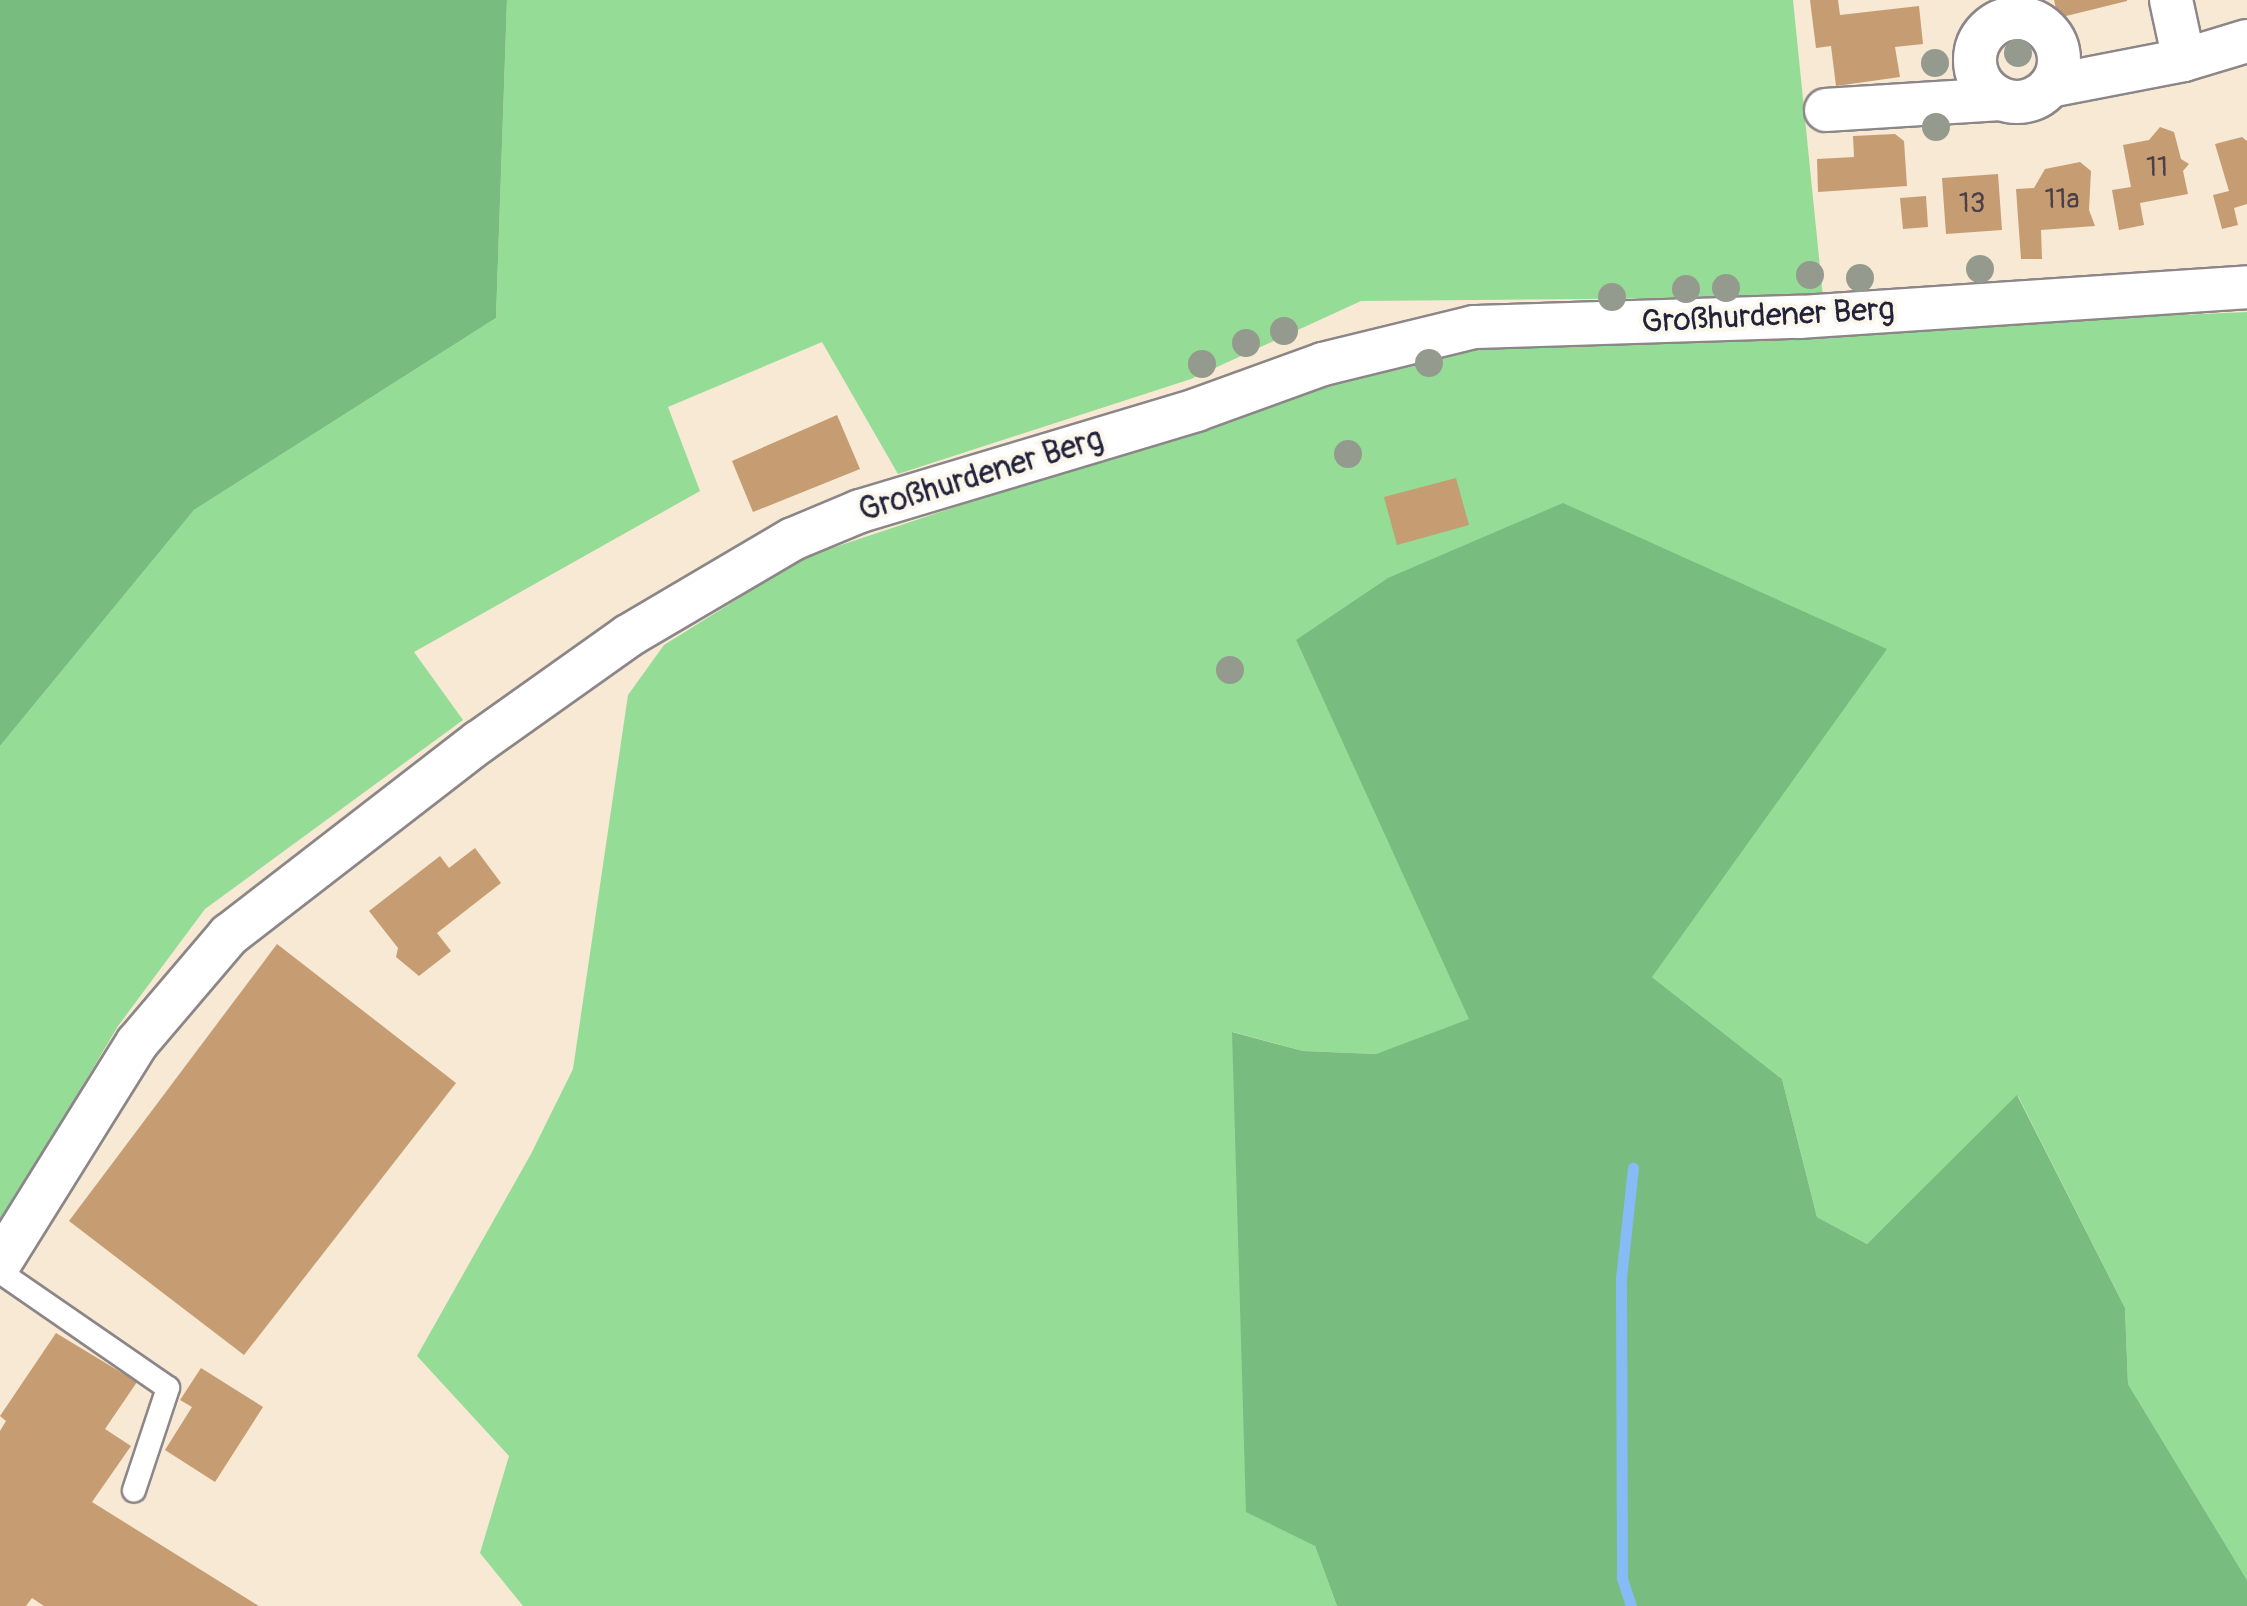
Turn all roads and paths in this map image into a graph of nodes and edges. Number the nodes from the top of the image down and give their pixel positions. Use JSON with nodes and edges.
{"nodes":[{"id":1,"x":2170,"y":0,"type":"edge"},
{"id":2,"x":2247,"y":41,"type":"edge"},
{"id":3,"x":2184,"y":60,"type":"junction"},
{"id":4,"x":2050,"y":86,"type":"junction"},
{"id":5,"x":2000,"y":99,"type":"junction"},
{"id":6,"x":1826,"y":110,"type":"dead end"},
{"id":7,"x":2247,"y":286,"type":"edge"},
{"id":8,"x":0,"y":1263,"type":"edge"},
{"id":9,"x":0,"y":1272,"type":"edge"},
{"id":10,"x":134,"y":1490,"type":"dead end"}],
"edges":[{"from":1,"to":3,"type":"street"},
{"from":2,"to":3,"type":"street"},
{"from":3,"to":4,"type":"street"},
{"from":4,"to":5,"type":"street"},
{"from":4,"to":5,"type":"street"},
{"from":5,"to":6,"type":"street"},
{"from":7,"to":8,"type":"street","name":"Großhurdener Berg"},
{"from":9,"to":10,"type":"lane"}]}
